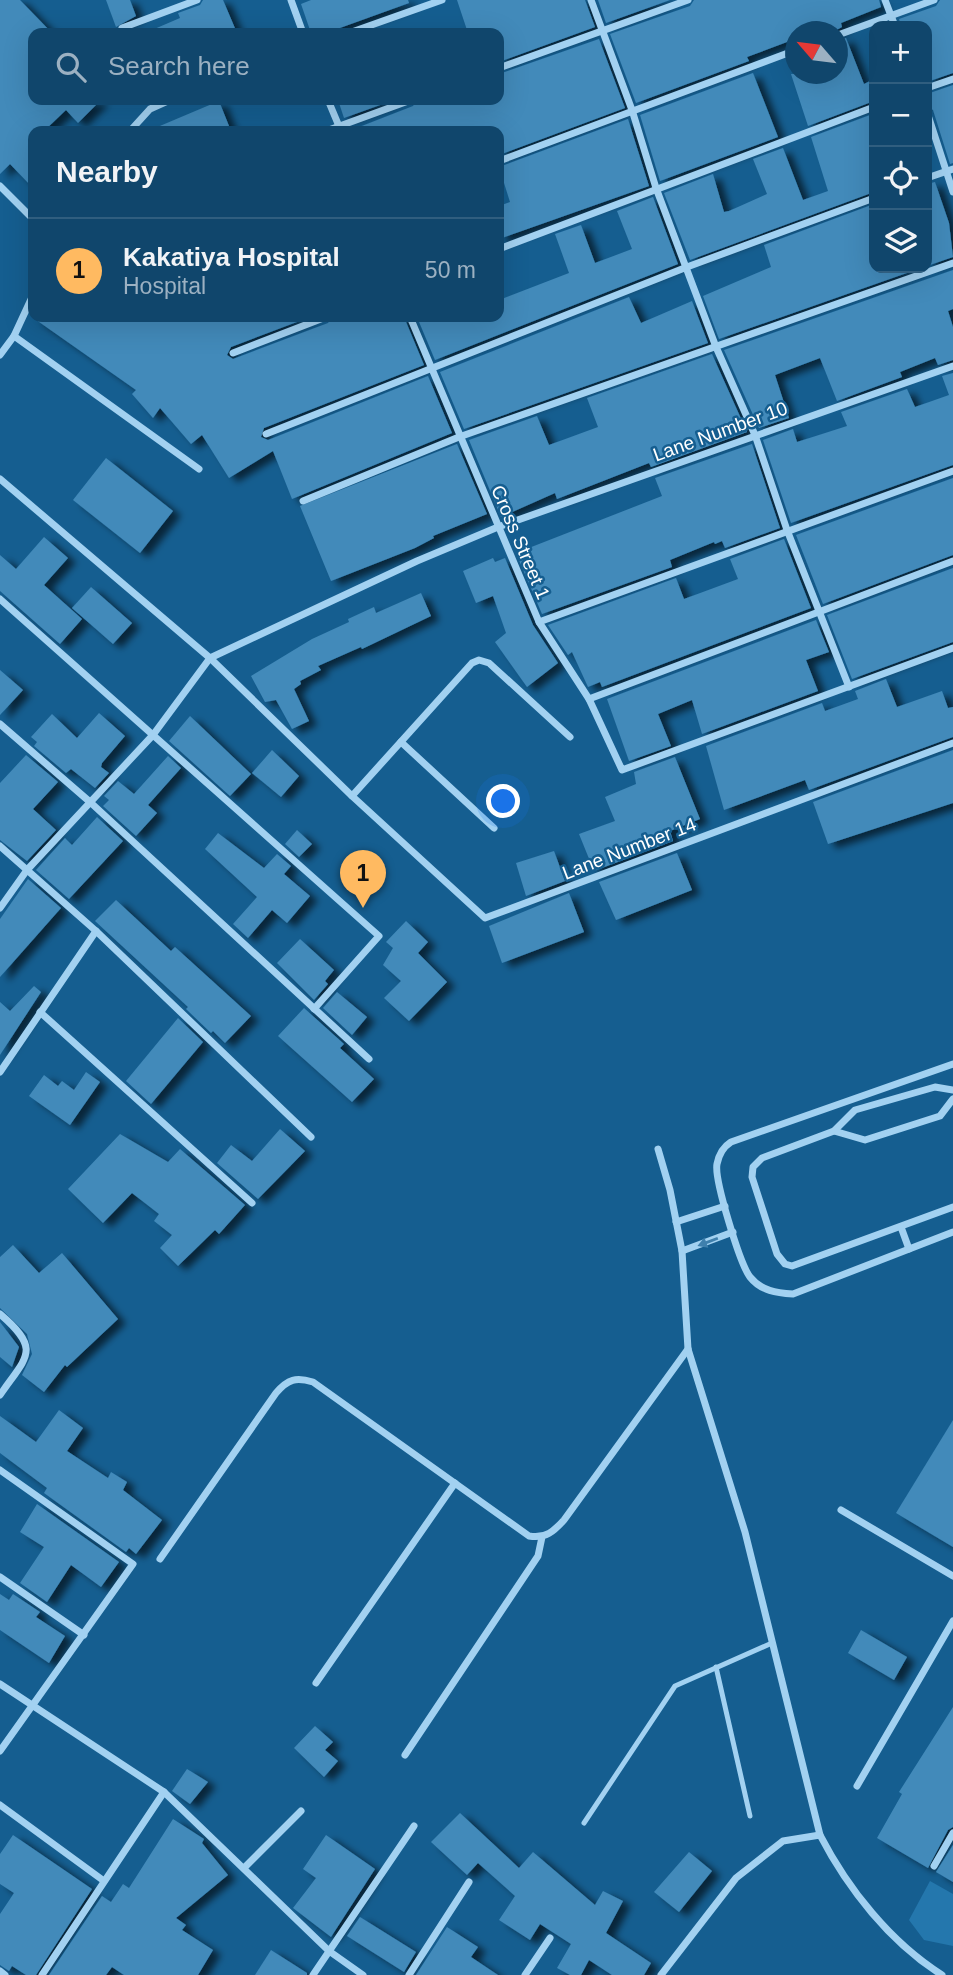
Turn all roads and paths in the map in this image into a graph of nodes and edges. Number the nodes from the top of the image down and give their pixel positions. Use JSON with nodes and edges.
{"nodes":[{"id":1,"x":197,"y":0,"type":"edge"},
{"id":2,"x":290,"y":0,"type":"edge"},
{"id":3,"x":442,"y":0,"type":"edge"},
{"id":4,"x":592,"y":0,"type":"edge"},
{"id":5,"x":688,"y":0,"type":"edge"},
{"id":6,"x":885,"y":0,"type":"edge"},
{"id":7,"x":934,"y":0,"type":"edge"},
{"id":8,"x":891,"y":15,"type":"junction"},
{"id":9,"x":893,"y":21,"type":"edge"},
{"id":10,"x":122,"y":28,"type":"dead end"},
{"id":11,"x":301,"y":28,"type":"edge"},
{"id":12,"x":363,"y":28,"type":"edge"},
{"id":13,"x":604,"y":30,"type":"junction"},
{"id":14,"x":848,"y":31,"type":"edge"},
{"id":15,"x":785,"y":54,"type":"edge"},
{"id":16,"x":504,"y":66,"type":"edge"},
{"id":17,"x":953,"y":79,"type":"edge"},
{"id":18,"x":932,"y":86,"type":"edge"},
{"id":19,"x":159,"y":105,"type":"edge"},
{"id":20,"x":330,"y":105,"type":"edge"},
{"id":21,"x":398,"y":105,"type":"edge"},
{"id":22,"x":869,"y":109,"type":"edge"},
{"id":23,"x":632,"y":110,"type":"junction"},
{"id":24,"x":135,"y":126,"type":"edge"},
{"id":25,"x":339,"y":126,"type":"edge"},
{"id":26,"x":345,"y":126,"type":"edge"},
{"id":27,"x":932,"y":126,"type":"edge"},
{"id":28,"x":504,"y":159,"type":"edge"},
{"id":29,"x":949,"y":170,"type":"edge"},
{"id":30,"x":932,"y":176,"type":"edge"},
{"id":31,"x":0,"y":186,"type":"edge"},
{"id":32,"x":656,"y":188,"type":"junction"},
{"id":33,"x":953,"y":192,"type":"edge"},
{"id":34,"x":869,"y":200,"type":"edge"},
{"id":35,"x":28,"y":214,"type":"edge"},
{"id":36,"x":504,"y":247,"type":"edge"},
{"id":37,"x":953,"y":264,"type":"edge"},
{"id":38,"x":687,"y":267,"type":"junction"},
{"id":39,"x":28,"y":306,"type":"edge"},
{"id":40,"x":313,"y":322,"type":"edge"},
{"id":41,"x":412,"y":322,"type":"edge"},
{"id":42,"x":14,"y":336,"type":"junction"},
{"id":43,"x":716,"y":347,"type":"junction"},
{"id":44,"x":233,"y":353,"type":"dead end"},
{"id":45,"x":0,"y":355,"type":"edge"},
{"id":46,"x":953,"y":366,"type":"edge"},
{"id":47,"x":429,"y":368,"type":"junction"},
{"id":48,"x":266,"y":433,"type":"dead end"},
{"id":49,"x":755,"y":435,"type":"junction"},
{"id":50,"x":459,"y":437,"type":"junction"},
{"id":51,"x":199,"y":468,"type":"dead end"},
{"id":52,"x":953,"y":471,"type":"edge"},
{"id":53,"x":0,"y":479,"type":"edge"},
{"id":54,"x":303,"y":501,"type":"dead end"},
{"id":55,"x":498,"y":527,"type":"junction"},
{"id":56,"x":787,"y":530,"type":"junction"},
{"id":57,"x":953,"y":561,"type":"edge"},
{"id":58,"x":0,"y":599,"type":"edge"},
{"id":59,"x":820,"y":610,"type":"junction"},
{"id":60,"x":539,"y":622,"type":"junction"},
{"id":61,"x":953,"y":648,"type":"edge"},
{"id":62,"x":210,"y":658,"type":"junction"},
{"id":63,"x":849,"y":687,"type":"junction"},
{"id":64,"x":589,"y":699,"type":"junction"},
{"id":65,"x":0,"y":724,"type":"edge"},
{"id":66,"x":153,"y":734,"type":"junction"},
{"id":67,"x":570,"y":737,"type":"dead end"},
{"id":68,"x":401,"y":742,"type":"junction"},
{"id":69,"x":953,"y":743,"type":"edge"},
{"id":70,"x":352,"y":796,"type":"junction"},
{"id":71,"x":90,"y":802,"type":"junction"},
{"id":72,"x":494,"y":828,"type":"dead end"},
{"id":73,"x":0,"y":846,"type":"edge"},
{"id":74,"x":27,"y":870,"type":"junction"},
{"id":75,"x":0,"y":908,"type":"edge"},
{"id":76,"x":96,"y":931,"type":"junction"},
{"id":77,"x":314,"y":1009,"type":"junction"},
{"id":78,"x":40,"y":1012,"type":"junction"},
{"id":79,"x":369,"y":1059,"type":"dead end"},
{"id":80,"x":953,"y":1064,"type":"edge"},
{"id":81,"x":0,"y":1072,"type":"edge"},
{"id":82,"x":881,"y":1089,"type":"junction"},
{"id":83,"x":953,"y":1090,"type":"edge"},
{"id":84,"x":953,"y":1099,"type":"edge"},
{"id":85,"x":885,"y":1101,"type":"junction"},
{"id":86,"x":834,"y":1131,"type":"junction"},
{"id":87,"x":311,"y":1137,"type":"dead end"},
{"id":88,"x":658,"y":1149,"type":"dead end"},
{"id":89,"x":252,"y":1203,"type":"dead end"},
{"id":90,"x":725,"y":1206,"type":"junction"},
{"id":91,"x":953,"y":1207,"type":"edge"},
{"id":92,"x":676,"y":1222,"type":"junction"},
{"id":93,"x":901,"y":1227,"type":"junction"},
{"id":94,"x":733,"y":1232,"type":"junction"},
{"id":95,"x":953,"y":1232,"type":"edge"},
{"id":96,"x":909,"y":1249,"type":"junction"},
{"id":97,"x":682,"y":1251,"type":"junction"},
{"id":98,"x":0,"y":1314,"type":"edge"},
{"id":99,"x":688,"y":1349,"type":"junction"},
{"id":100,"x":0,"y":1395,"type":"edge"},
{"id":101,"x":0,"y":1469,"type":"edge"},
{"id":102,"x":455,"y":1483,"type":"junction"},
{"id":103,"x":841,"y":1510,"type":"dead end"},
{"id":104,"x":542,"y":1537,"type":"junction"},
{"id":105,"x":159,"y":1559,"type":"dead end"},
{"id":106,"x":953,"y":1576,"type":"edge"},
{"id":107,"x":0,"y":1577,"type":"edge"},
{"id":108,"x":953,"y":1621,"type":"edge"},
{"id":109,"x":84,"y":1635,"type":"junction"},
{"id":110,"x":772,"y":1643,"type":"junction"},
{"id":111,"x":716,"y":1667,"type":"junction"},
{"id":112,"x":316,"y":1683,"type":"dead end"},
{"id":113,"x":0,"y":1684,"type":"edge"},
{"id":114,"x":35,"y":1706,"type":"junction"},
{"id":115,"x":0,"y":1751,"type":"edge"},
{"id":116,"x":405,"y":1755,"type":"dead end"},
{"id":117,"x":857,"y":1786,"type":"dead end"},
{"id":118,"x":163,"y":1792,"type":"junction"},
{"id":119,"x":0,"y":1805,"type":"edge"},
{"id":120,"x":301,"y":1811,"type":"dead end"},
{"id":121,"x":750,"y":1816,"type":"dead end"},
{"id":122,"x":584,"y":1823,"type":"dead end"},
{"id":123,"x":414,"y":1826,"type":"dead end"},
{"id":124,"x":953,"y":1833,"type":"edge"},
{"id":125,"x":820,"y":1835,"type":"junction"},
{"id":126,"x":934,"y":1866,"type":"dead end"},
{"id":127,"x":244,"y":1868,"type":"junction"},
{"id":128,"x":104,"y":1881,"type":"junction"},
{"id":129,"x":469,"y":1882,"type":"dead end"},
{"id":130,"x":550,"y":1938,"type":"dead end"},
{"id":131,"x":329,"y":1951,"type":"junction"},
{"id":132,"x":0,"y":1971,"type":"edge"},
{"id":133,"x":5,"y":1975,"type":"edge"},
{"id":134,"x":42,"y":1975,"type":"edge"},
{"id":135,"x":313,"y":1975,"type":"edge"},
{"id":136,"x":363,"y":1975,"type":"edge"},
{"id":137,"x":409,"y":1975,"type":"edge"},
{"id":138,"x":525,"y":1975,"type":"edge"},
{"id":139,"x":661,"y":1975,"type":"edge"},
{"id":140,"x":942,"y":1975,"type":"edge"}],
"edges":[{"from":1,"to":10,"type":"street"},
{"from":2,"to":11,"type":"street"},
{"from":3,"to":12,"type":"street"},
{"from":4,"to":13,"type":"street"},
{"from":5,"to":13,"type":"street"},
{"from":6,"to":8,"type":"street"},
{"from":7,"to":8,"type":"street"},
{"from":8,"to":9,"type":"street"},
{"from":8,"to":14,"type":"street"},
{"from":13,"to":16,"type":"street"},
{"from":13,"to":23,"type":"street"},
{"from":15,"to":23,"type":"street"},
{"from":17,"to":18,"type":"street"},
{"from":19,"to":24,"type":"street"},
{"from":20,"to":25,"type":"street"},
{"from":21,"to":26,"type":"street"},
{"from":22,"to":32,"type":"street"},
{"from":23,"to":28,"type":"street"},
{"from":23,"to":32,"type":"street"},
{"from":27,"to":29,"type":"street"},
{"from":29,"to":30,"type":"street"},
{"from":29,"to":33,"type":"street"},
{"from":31,"to":35,"type":"street"},
{"from":32,"to":36,"type":"street"},
{"from":32,"to":38,"type":"street"},
{"from":34,"to":38,"type":"street"},
{"from":37,"to":43,"type":"street"},
{"from":38,"to":43,"type":"street"},
{"from":38,"to":47,"type":"street"},
{"from":39,"to":42,"type":"street"},
{"from":40,"to":44,"type":"street"},
{"from":41,"to":47,"type":"street","name":"Cross Street 1"},
{"from":42,"to":45,"type":"street"},
{"from":42,"to":51,"type":"street"},
{"from":43,"to":49,"type":"street"},
{"from":43,"to":50,"type":"street"},
{"from":46,"to":49,"type":"street","name":"Lane Number 10"},
{"from":47,"to":48,"type":"street"},
{"from":47,"to":50,"type":"street","name":"Cross Street 1"},
{"from":49,"to":55,"type":"street","name":"Lane Number 10"},
{"from":49,"to":56,"type":"street"},
{"from":50,"to":54,"type":"street"},
{"from":50,"to":55,"type":"street","name":"Cross Street 1"},
{"from":52,"to":56,"type":"street"},
{"from":53,"to":62,"type":"street"},
{"from":55,"to":60,"type":"street","name":"Cross Street 1"},
{"from":55,"to":62,"type":"street","name":"Lane Number 10"},
{"from":56,"to":59,"type":"street"},
{"from":56,"to":60,"type":"street"},
{"from":57,"to":59,"type":"street"},
{"from":58,"to":66,"type":"street"},
{"from":59,"to":63,"type":"street"},
{"from":59,"to":64,"type":"street"},
{"from":60,"to":64,"type":"street","name":"Cross Street 1"},
{"from":61,"to":63,"type":"street"},
{"from":62,"to":66,"type":"street"},
{"from":62,"to":70,"type":"street"},
{"from":63,"to":64,"type":"street","name":"Cross Street 1"},
{"from":65,"to":71,"type":"street"},
{"from":66,"to":71,"type":"street"},
{"from":66,"to":77,"type":"street"},
{"from":67,"to":68,"type":"street"},
{"from":68,"to":70,"type":"street"},
{"from":68,"to":72,"type":"street"},
{"from":69,"to":70,"type":"street","name":"Lane Number 14"},
{"from":71,"to":74,"type":"street"},
{"from":71,"to":77,"type":"street"},
{"from":73,"to":74,"type":"street"},
{"from":74,"to":75,"type":"street"},
{"from":74,"to":76,"type":"street"},
{"from":76,"to":78,"type":"street"},
{"from":76,"to":87,"type":"street"},
{"from":77,"to":79,"type":"street"},
{"from":78,"to":81,"type":"street"},
{"from":78,"to":89,"type":"street"},
{"from":80,"to":82,"type":"street"},
{"from":82,"to":85,"type":"street"},
{"from":82,"to":90,"type":"street"},
{"from":83,"to":85,"type":"street"},
{"from":84,"to":86,"type":"street"},
{"from":85,"to":86,"type":"street"},
{"from":86,"to":93,"type":"street"},
{"from":88,"to":92,"type":"street"},
{"from":90,"to":92,"type":"street"},
{"from":90,"to":94,"type":"street"},
{"from":91,"to":93,"type":"street"},
{"from":92,"to":97,"type":"street"},
{"from":93,"to":96,"type":"street"},
{"from":94,"to":96,"type":"street"},
{"from":94,"to":97,"type":"street","one_way":true},
{"from":95,"to":96,"type":"street"},
{"from":97,"to":99,"type":"street"},
{"from":98,"to":100,"type":"street"},
{"from":99,"to":104,"type":"street"},
{"from":99,"to":110,"type":"street"},
{"from":101,"to":109,"type":"street"},
{"from":102,"to":104,"type":"street"},
{"from":102,"to":105,"type":"street"},
{"from":102,"to":112,"type":"street"},
{"from":103,"to":106,"type":"street"},
{"from":104,"to":116,"type":"street"},
{"from":107,"to":109,"type":"street"},
{"from":108,"to":117,"type":"street"},
{"from":109,"to":114,"type":"street"},
{"from":110,"to":111,"type":"lane"},
{"from":110,"to":125,"type":"street"},
{"from":111,"to":121,"type":"lane"},
{"from":111,"to":122,"type":"lane"},
{"from":113,"to":114,"type":"street"},
{"from":114,"to":115,"type":"street"},
{"from":114,"to":118,"type":"street"},
{"from":118,"to":127,"type":"street"},
{"from":118,"to":128,"type":"street"},
{"from":119,"to":128,"type":"street"},
{"from":120,"to":127,"type":"street"},
{"from":123,"to":131,"type":"street"},
{"from":124,"to":126,"type":"street"},
{"from":125,"to":139,"type":"street"},
{"from":125,"to":140,"type":"street"},
{"from":127,"to":131,"type":"street"},
{"from":128,"to":134,"type":"street"},
{"from":129,"to":137,"type":"street"},
{"from":130,"to":138,"type":"street"},
{"from":131,"to":135,"type":"street"},
{"from":131,"to":136,"type":"street"},
{"from":132,"to":133,"type":"street"}]}
